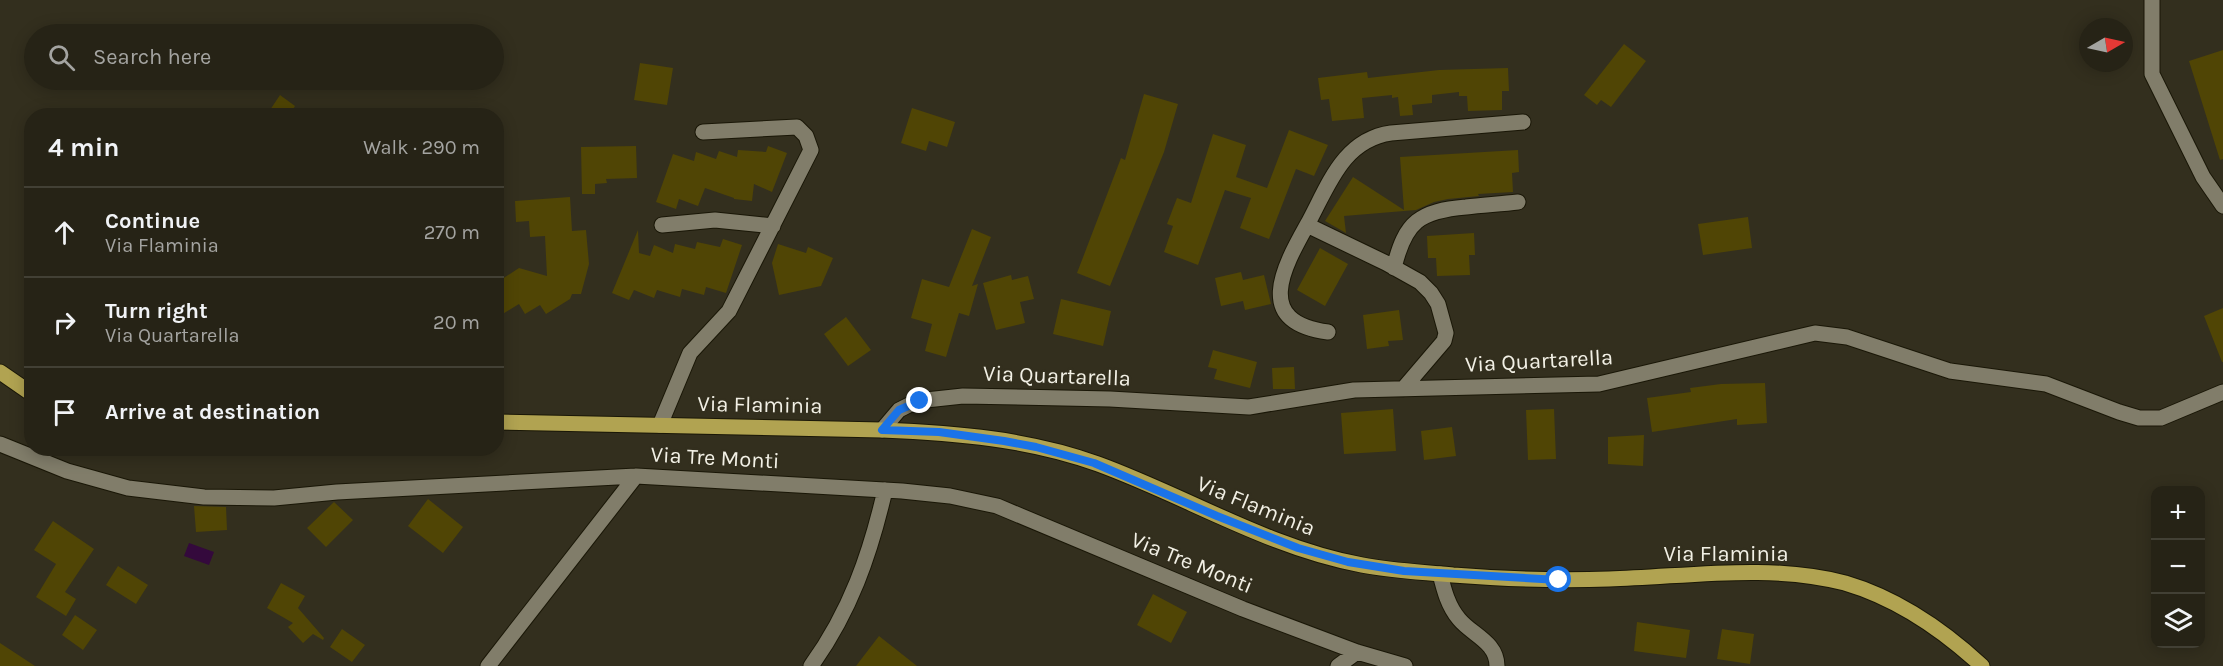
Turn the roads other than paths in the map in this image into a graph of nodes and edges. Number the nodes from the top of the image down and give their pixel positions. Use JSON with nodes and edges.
{"nodes":[{"id":1,"x":2152,"y":0,"type":"edge"},
{"id":2,"x":1523,"y":122,"type":"dead end"},
{"id":3,"x":704,"y":132,"type":"dead end"},
{"id":4,"x":2203,"y":177,"type":"junction"},
{"id":5,"x":2223,"y":192,"type":"edge"},
{"id":6,"x":1518,"y":202,"type":"dead end"},
{"id":7,"x":2223,"y":206,"type":"edge"},
{"id":8,"x":662,"y":225,"type":"dead end"},
{"id":9,"x":1307,"y":225,"type":"junction"},
{"id":10,"x":772,"y":226,"type":"junction"},
{"id":11,"x":1395,"y":268,"type":"junction"},
{"id":12,"x":1328,"y":332,"type":"dead end"},
{"id":13,"x":0,"y":372,"type":"edge"},
{"id":14,"x":24,"y":388,"type":"edge"},
{"id":15,"x":1403,"y":389,"type":"junction"},
{"id":16,"x":2223,"y":392,"type":"edge"},
{"id":17,"x":504,"y":422,"type":"edge"},
{"id":18,"x":660,"y":425,"type":"junction"},
{"id":19,"x":882,"y":430,"type":"junction"},
{"id":20,"x":0,"y":444,"type":"edge"},
{"id":21,"x":24,"y":454,"type":"edge"},
{"id":22,"x":30,"y":456,"type":"edge"},
{"id":23,"x":636,"y":476,"type":"junction"},
{"id":24,"x":885,"y":490,"type":"junction"},
{"id":25,"x":1440,"y":574,"type":"junction"},
{"id":26,"x":1357,"y":652,"type":"junction"},
{"id":27,"x":488,"y":666,"type":"edge"},
{"id":28,"x":811,"y":666,"type":"edge"},
{"id":29,"x":1338,"y":666,"type":"edge"},
{"id":30,"x":1405,"y":666,"type":"edge"},
{"id":31,"x":1497,"y":666,"type":"edge"},
{"id":32,"x":1982,"y":666,"type":"edge"}],
"edges":[{"from":1,"to":4,"type":"street"},
{"from":2,"to":9,"type":"street"},
{"from":3,"to":10,"type":"street"},
{"from":4,"to":5,"type":"street"},
{"from":4,"to":7,"type":"street"},
{"from":6,"to":11,"type":"street"},
{"from":8,"to":10,"type":"street"},
{"from":9,"to":11,"type":"street"},
{"from":9,"to":12,"type":"street"},
{"from":10,"to":18,"type":"street"},
{"from":11,"to":15,"type":"street"},
{"from":13,"to":14,"type":"main road"},
{"from":15,"to":16,"type":"street","name":"Via Quartarella"},
{"from":15,"to":19,"type":"street","name":"Via Quartarella"},
{"from":17,"to":18,"type":"main road","name":"Via Flaminia"},
{"from":18,"to":19,"type":"main road","name":"Via Flaminia"},
{"from":19,"to":25,"type":"main road","name":"Via Flaminia"},
{"from":20,"to":21,"type":"street","name":"Via Tre Monti"},
{"from":22,"to":23,"type":"street","name":"Via Tre Monti"},
{"from":23,"to":24,"type":"street","name":"Via Tre Monti"},
{"from":23,"to":27,"type":"street"},
{"from":24,"to":26,"type":"street","name":"Via Tre Monti"},
{"from":24,"to":28,"type":"street"},
{"from":25,"to":31,"type":"street"},
{"from":25,"to":32,"type":"main road","name":"Via Flaminia"},
{"from":26,"to":29,"type":"street"},
{"from":26,"to":30,"type":"street","name":"Via Tre Monti"}]}
